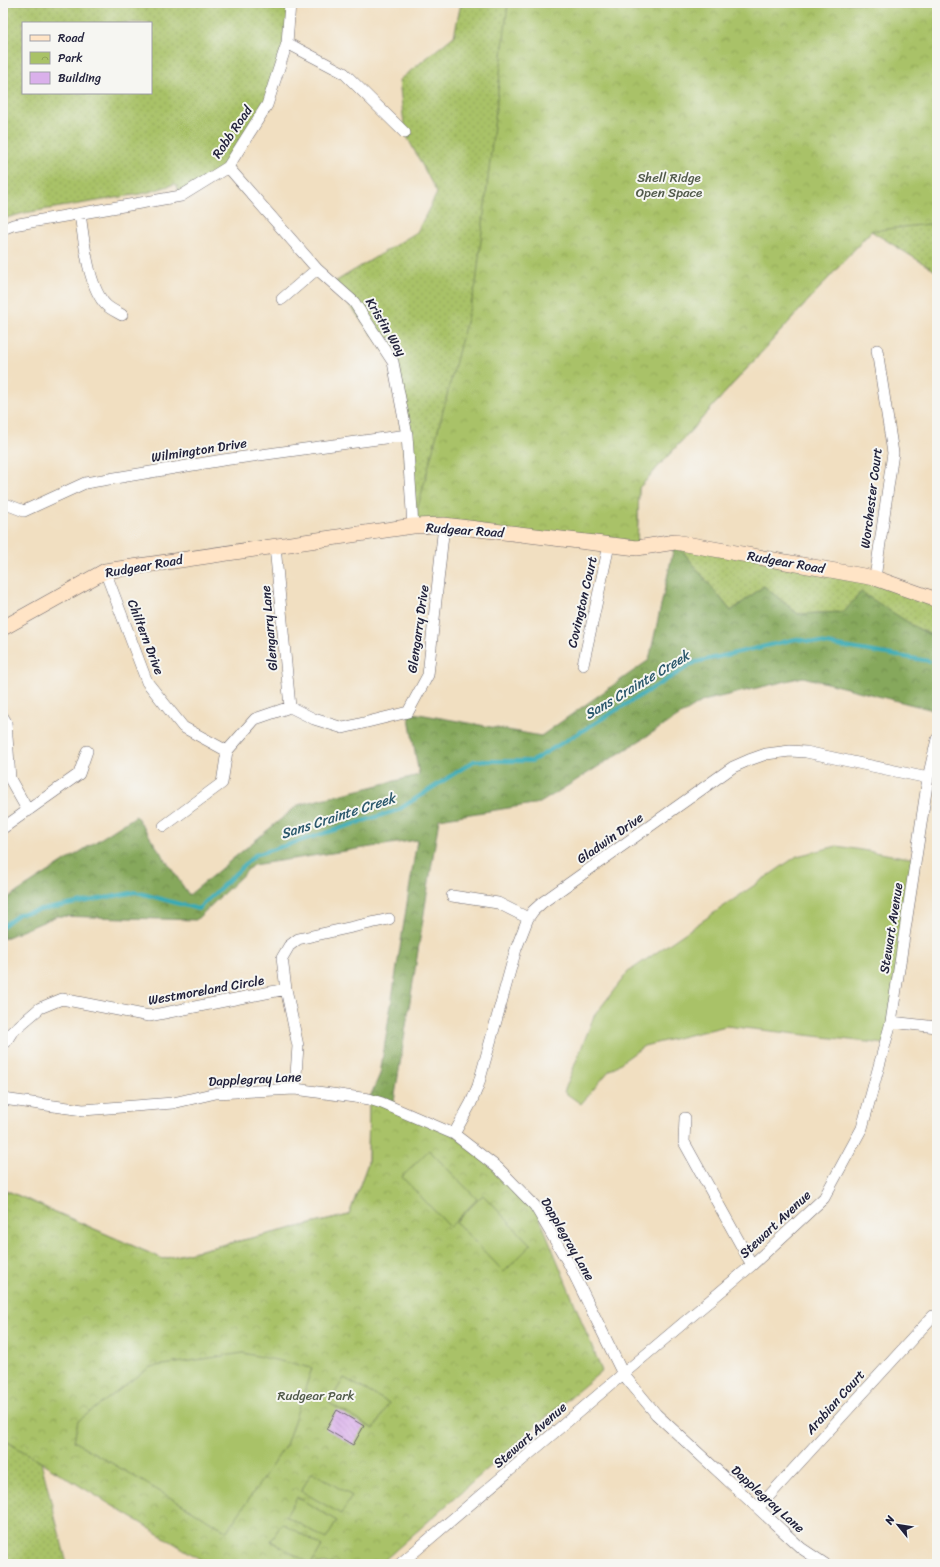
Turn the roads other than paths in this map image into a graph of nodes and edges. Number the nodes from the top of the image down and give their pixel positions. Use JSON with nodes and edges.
{"nodes":[{"id":1,"x":290,"y":3,"type":"edge"},
{"id":2,"x":287,"y":43,"type":"junction"},
{"id":3,"x":405,"y":133,"type":"dead end"},
{"id":4,"x":228,"y":167,"type":"junction"},
{"id":5,"x":80,"y":214,"type":"junction"},
{"id":6,"x":3,"y":229,"type":"edge"},
{"id":7,"x":317,"y":269,"type":"junction"},
{"id":8,"x":282,"y":299,"type":"dead end"},
{"id":9,"x":122,"y":315,"type":"dead end"},
{"id":10,"x":877,"y":350,"type":"dead end"},
{"id":11,"x":407,"y":435,"type":"junction"},
{"id":12,"x":3,"y":503,"type":"edge"},
{"id":13,"x":444,"y":525,"type":"junction"},
{"id":14,"x":413,"y":526,"type":"junction"},
{"id":15,"x":609,"y":545,"type":"junction"},
{"id":16,"x":275,"y":546,"type":"junction"},
{"id":17,"x":105,"y":570,"type":"junction"},
{"id":18,"x":874,"y":578,"type":"junction"},
{"id":19,"x":937,"y":600,"type":"edge"},
{"id":20,"x":3,"y":628,"type":"edge"},
{"id":21,"x":582,"y":665,"type":"dead end"},
{"id":22,"x":290,"y":707,"type":"junction"},
{"id":23,"x":3,"y":717,"type":"edge"},
{"id":24,"x":937,"y":739,"type":"edge"},
{"id":25,"x":88,"y":751,"type":"dead end"},
{"id":26,"x":227,"y":751,"type":"junction"},
{"id":27,"x":928,"y":778,"type":"junction"},
{"id":28,"x":28,"y":811,"type":"junction"},
{"id":29,"x":164,"y":826,"type":"dead end"},
{"id":30,"x":3,"y":828,"type":"edge"},
{"id":31,"x":452,"y":896,"type":"dead end"},
{"id":32,"x":528,"y":918,"type":"junction"},
{"id":33,"x":389,"y":919,"type":"dead end"},
{"id":34,"x":286,"y":989,"type":"junction"},
{"id":35,"x":891,"y":1022,"type":"junction"},
{"id":36,"x":937,"y":1027,"type":"edge"},
{"id":37,"x":3,"y":1046,"type":"edge"},
{"id":38,"x":295,"y":1089,"type":"junction"},
{"id":39,"x":3,"y":1099,"type":"edge"},
{"id":40,"x":685,"y":1118,"type":"dead end"},
{"id":41,"x":454,"y":1134,"type":"junction"},
{"id":42,"x":752,"y":1266,"type":"junction"},
{"id":43,"x":932,"y":1316,"type":"dead end"},
{"id":44,"x":622,"y":1374,"type":"junction"},
{"id":45,"x":758,"y":1508,"type":"junction"},
{"id":46,"x":400,"y":1564,"type":"edge"},
{"id":47,"x":826,"y":1564,"type":"edge"}],
"edges":[{"from":1,"to":2,"type":"street","name":"Robb Road"},
{"from":2,"to":3,"type":"street"},
{"from":2,"to":4,"type":"street","name":"Robb Road"},
{"from":4,"to":5,"type":"street","name":"Robb Road"},
{"from":4,"to":7,"type":"street","name":"Kristin Way"},
{"from":5,"to":6,"type":"street","name":"Robb Road"},
{"from":5,"to":9,"type":"street"},
{"from":7,"to":8,"type":"street"},
{"from":7,"to":11,"type":"street","name":"Kristin Way"},
{"from":10,"to":18,"type":"street","name":"Worchester Court"},
{"from":11,"to":12,"type":"street","name":"Wilmington Drive"},
{"from":11,"to":14,"type":"street","name":"Kristin Way"},
{"from":13,"to":14,"type":"street","name":"Rudgear Road"},
{"from":13,"to":15,"type":"street","name":"Rudgear Road"},
{"from":13,"to":22,"type":"street","name":"Glengarry Drive"},
{"from":14,"to":16,"type":"street","name":"Rudgear Road"},
{"from":15,"to":18,"type":"street","name":"Rudgear Road"},
{"from":15,"to":21,"type":"street","name":"Covington Court"},
{"from":16,"to":17,"type":"street","name":"Rudgear Road"},
{"from":16,"to":22,"type":"street","name":"Glengarry Lane"},
{"from":17,"to":20,"type":"street","name":"Rudgear Road"},
{"from":17,"to":26,"type":"street","name":"Chiltern Drive"},
{"from":18,"to":19,"type":"street","name":"Rudgear Road"},
{"from":22,"to":26,"type":"street"},
{"from":23,"to":28,"type":"street"},
{"from":24,"to":27,"type":"street","name":"Stewart Avenue"},
{"from":25,"to":28,"type":"street"},
{"from":26,"to":29,"type":"street"},
{"from":27,"to":32,"type":"street","name":"Gladwin Drive"},
{"from":27,"to":35,"type":"street","name":"Stewart Avenue"},
{"from":28,"to":30,"type":"street"},
{"from":31,"to":32,"type":"street"},
{"from":32,"to":41,"type":"street","name":"Gladwin Drive"},
{"from":33,"to":34,"type":"street"},
{"from":34,"to":37,"type":"street","name":"Westmoreland Circle"},
{"from":34,"to":38,"type":"street"},
{"from":35,"to":36,"type":"street"},
{"from":35,"to":42,"type":"street","name":"Stewart Avenue"},
{"from":38,"to":39,"type":"street","name":"Dapplegray Lane"},
{"from":38,"to":41,"type":"street","name":"Dapplegray Lane"},
{"from":40,"to":42,"type":"street"},
{"from":41,"to":44,"type":"street","name":"Dapplegray Lane"},
{"from":42,"to":44,"type":"street","name":"Stewart Avenue"},
{"from":43,"to":45,"type":"street","name":"Arabian Court"},
{"from":44,"to":45,"type":"street","name":"Dapplegray Lane"},
{"from":44,"to":46,"type":"street","name":"Stewart Avenue"},
{"from":45,"to":47,"type":"street","name":"Dapplegray Lane"}]}
